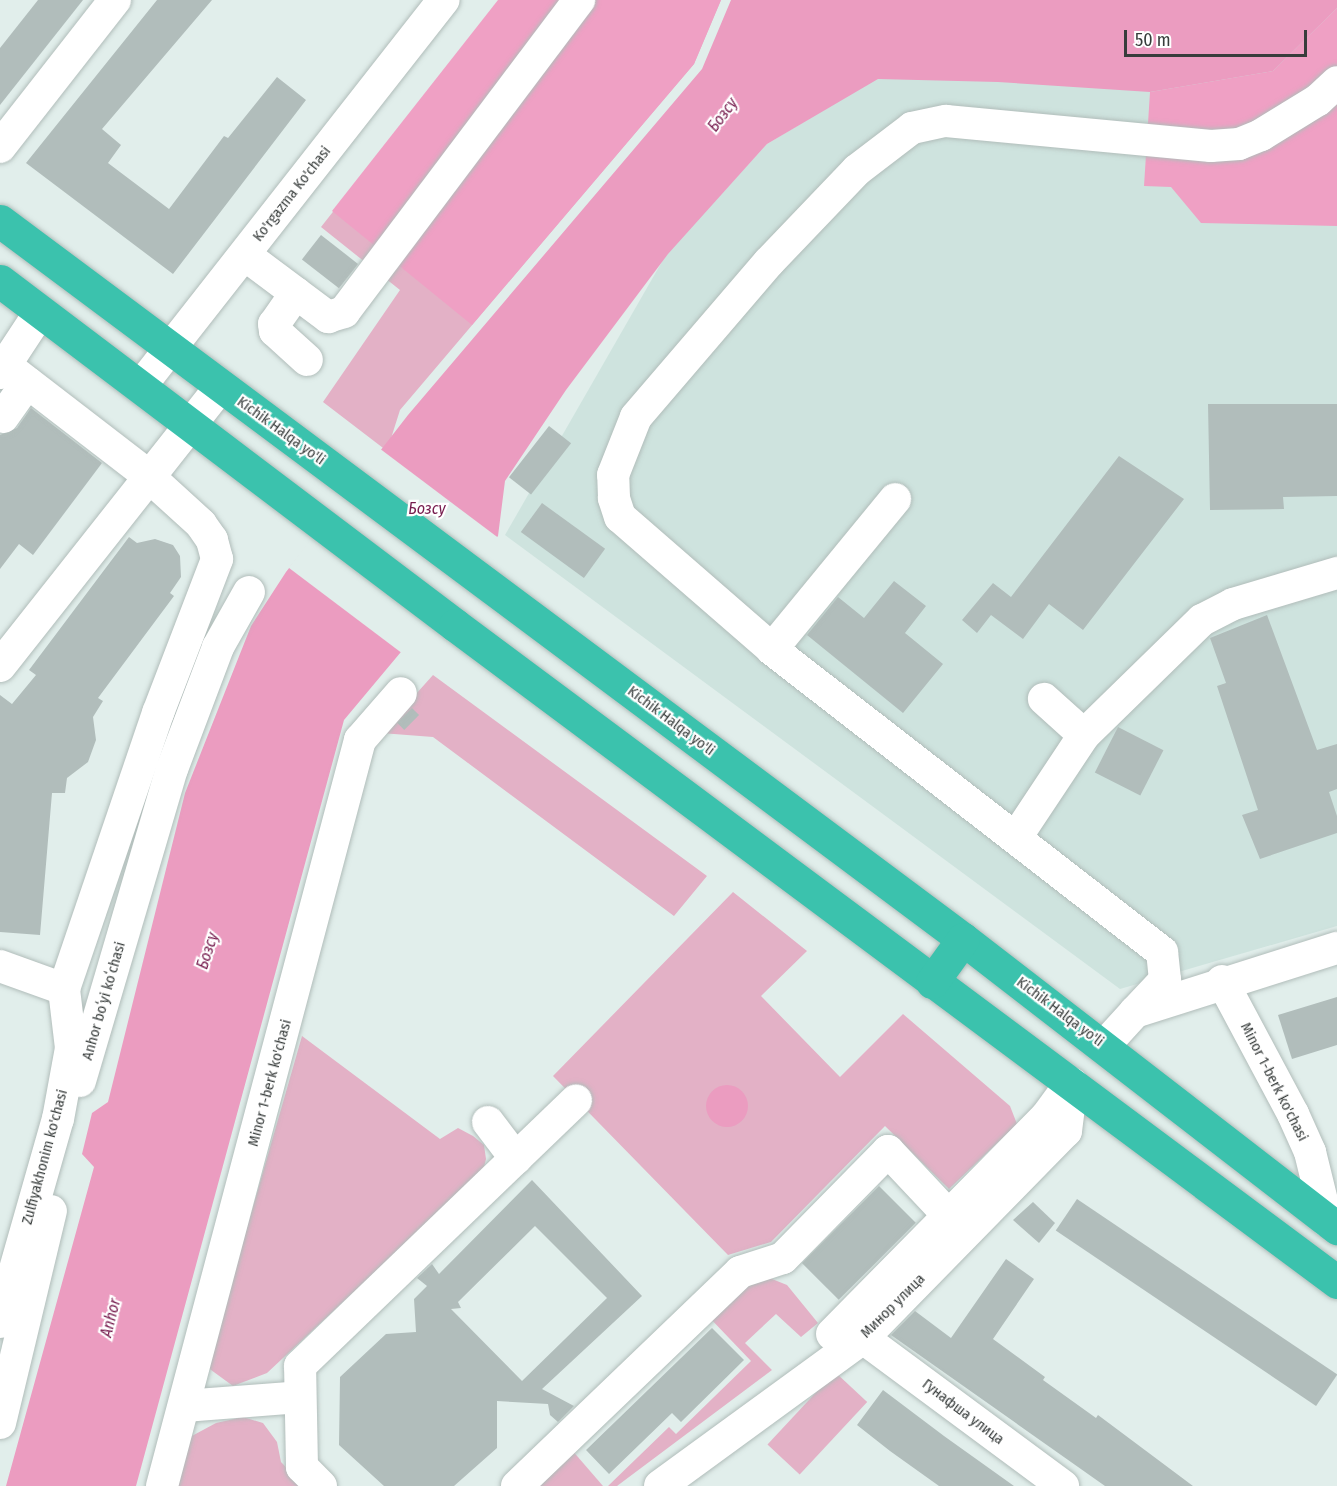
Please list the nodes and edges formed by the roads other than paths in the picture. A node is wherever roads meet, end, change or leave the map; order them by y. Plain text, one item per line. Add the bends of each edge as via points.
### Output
1 (115, 0) edge
2 (443, 0) edge
3 (579, 0) edge
4 (1331, 96) edge
5 (0, 147) edge
6 (0, 221) edge
7 (245, 255) junction
8 (0, 281) edge
9 (296, 293) junction
10 (40, 312) junction
11 (170, 349) junction
12 (307, 360) dead end
13 (11, 374) edge
14 (140, 387) junction
15 (220, 387) junction
16 (3, 417) dead end
17 (191, 427) junction
18 (150, 477) junction
19 (895, 499) dead end
20 (1337, 573) edge
21 (249, 592) dead end
22 (772, 649) junction
23 (0, 666) edge
24 (401, 693) dead end
25 (1044, 699) dead end
26 (1084, 735) junction
27 (1017, 836) junction
28 (963, 939) junction
29 (1337, 948) edge
30 (0, 966) edge
31 (1222, 981) junction
32 (932, 982) junction
33 (64, 989) junction
34 (1135, 1012) junction
35 (1104, 1046) junction
36 (1072, 1083) junction
37 (576, 1100) dead end
38 (488, 1122) dead end
39 (516, 1159) junction
40 (948, 1215) junction
41 (1332, 1224) edge
42 (1337, 1282) edge
43 (0, 1322) edge
44 (832, 1334) dead end
45 (863, 1338) junction
46 (300, 1397) junction
47 (184, 1406) junction
48 (0, 1423) edge
49 (162, 1486) edge
50 (321, 1486) edge
51 (517, 1486) edge
52 (660, 1486) edge
53 (1063, 1486) edge

1 - 5 street
2 - 7 street, Ko'rgazma Ko'chasi
3 - 9 street via 344,312 328,317
4 - 22 street via 1261,135 1239,144 1211,146 946,121 912,128 857,170 769,262 636,417 613,475 620,517
6 - 11 highway, Kichik Halqa yo'li
7 - 9 street
7 - 11 street, Ko'rgazma Ko'chasi
8 - 10 highway
9 - 12 street via 274,324 275,331
10 - 13 street
10 - 14 highway
11 - 14 street, Ko'rgazma Ko'chasi
11 - 15 highway, Kichik Halqa yo'li
13 - 16 street
13 - 18 street
14 - 17 highway
15 - 17 street
15 - 28 highway, Kichik Halqa yo'li
17 - 18 street
17 - 32 highway
18 - 23 street
18 - 33 street via 201,524 212,540 217,559 158,713
19 - 22 street
20 - 26 street via 1233,604 1202,620
21 - 48 street, Anhor boʻyi koʻchasi via 218,647 172,769 74,1102 37,1279
22 - 27 street
24 - 47 street, Minor 1-berk ko'chasi via 360,740
25 - 26 street
26 - 27 street
27 - 34 street via 1162,952 1165,980
28 - 32 highway
28 - 35 highway, Kichik Halqa yo'li
29 - 31 street
30 - 33 street
31 - 34 street
31 - 41 street, Minor 1-berk ko'chasi via 1293,1114 1310,1152
32 - 36 highway
33 - 43 street, Zulfiyakhonim ko'chasi via 70,1048 58,1119
34 - 35 street
35 - 41 highway, Kichik Halqa yo'li
36 - 40 street via 1046,1117
36 - 42 highway
36 - 45 street, Минор улица via 1066,1131
37 - 39 street
38 - 39 street
39 - 46 street via 300,1366
40 - 44 street
40 - 51 street via 888,1151 783,1258 740,1272
45 - 52 street, Минор улица
45 - 53 street, Гунафша улица
46 - 47 street
46 - 50 street via 302,1467
47 - 49 street, Minor 1-berk ko'chasi

